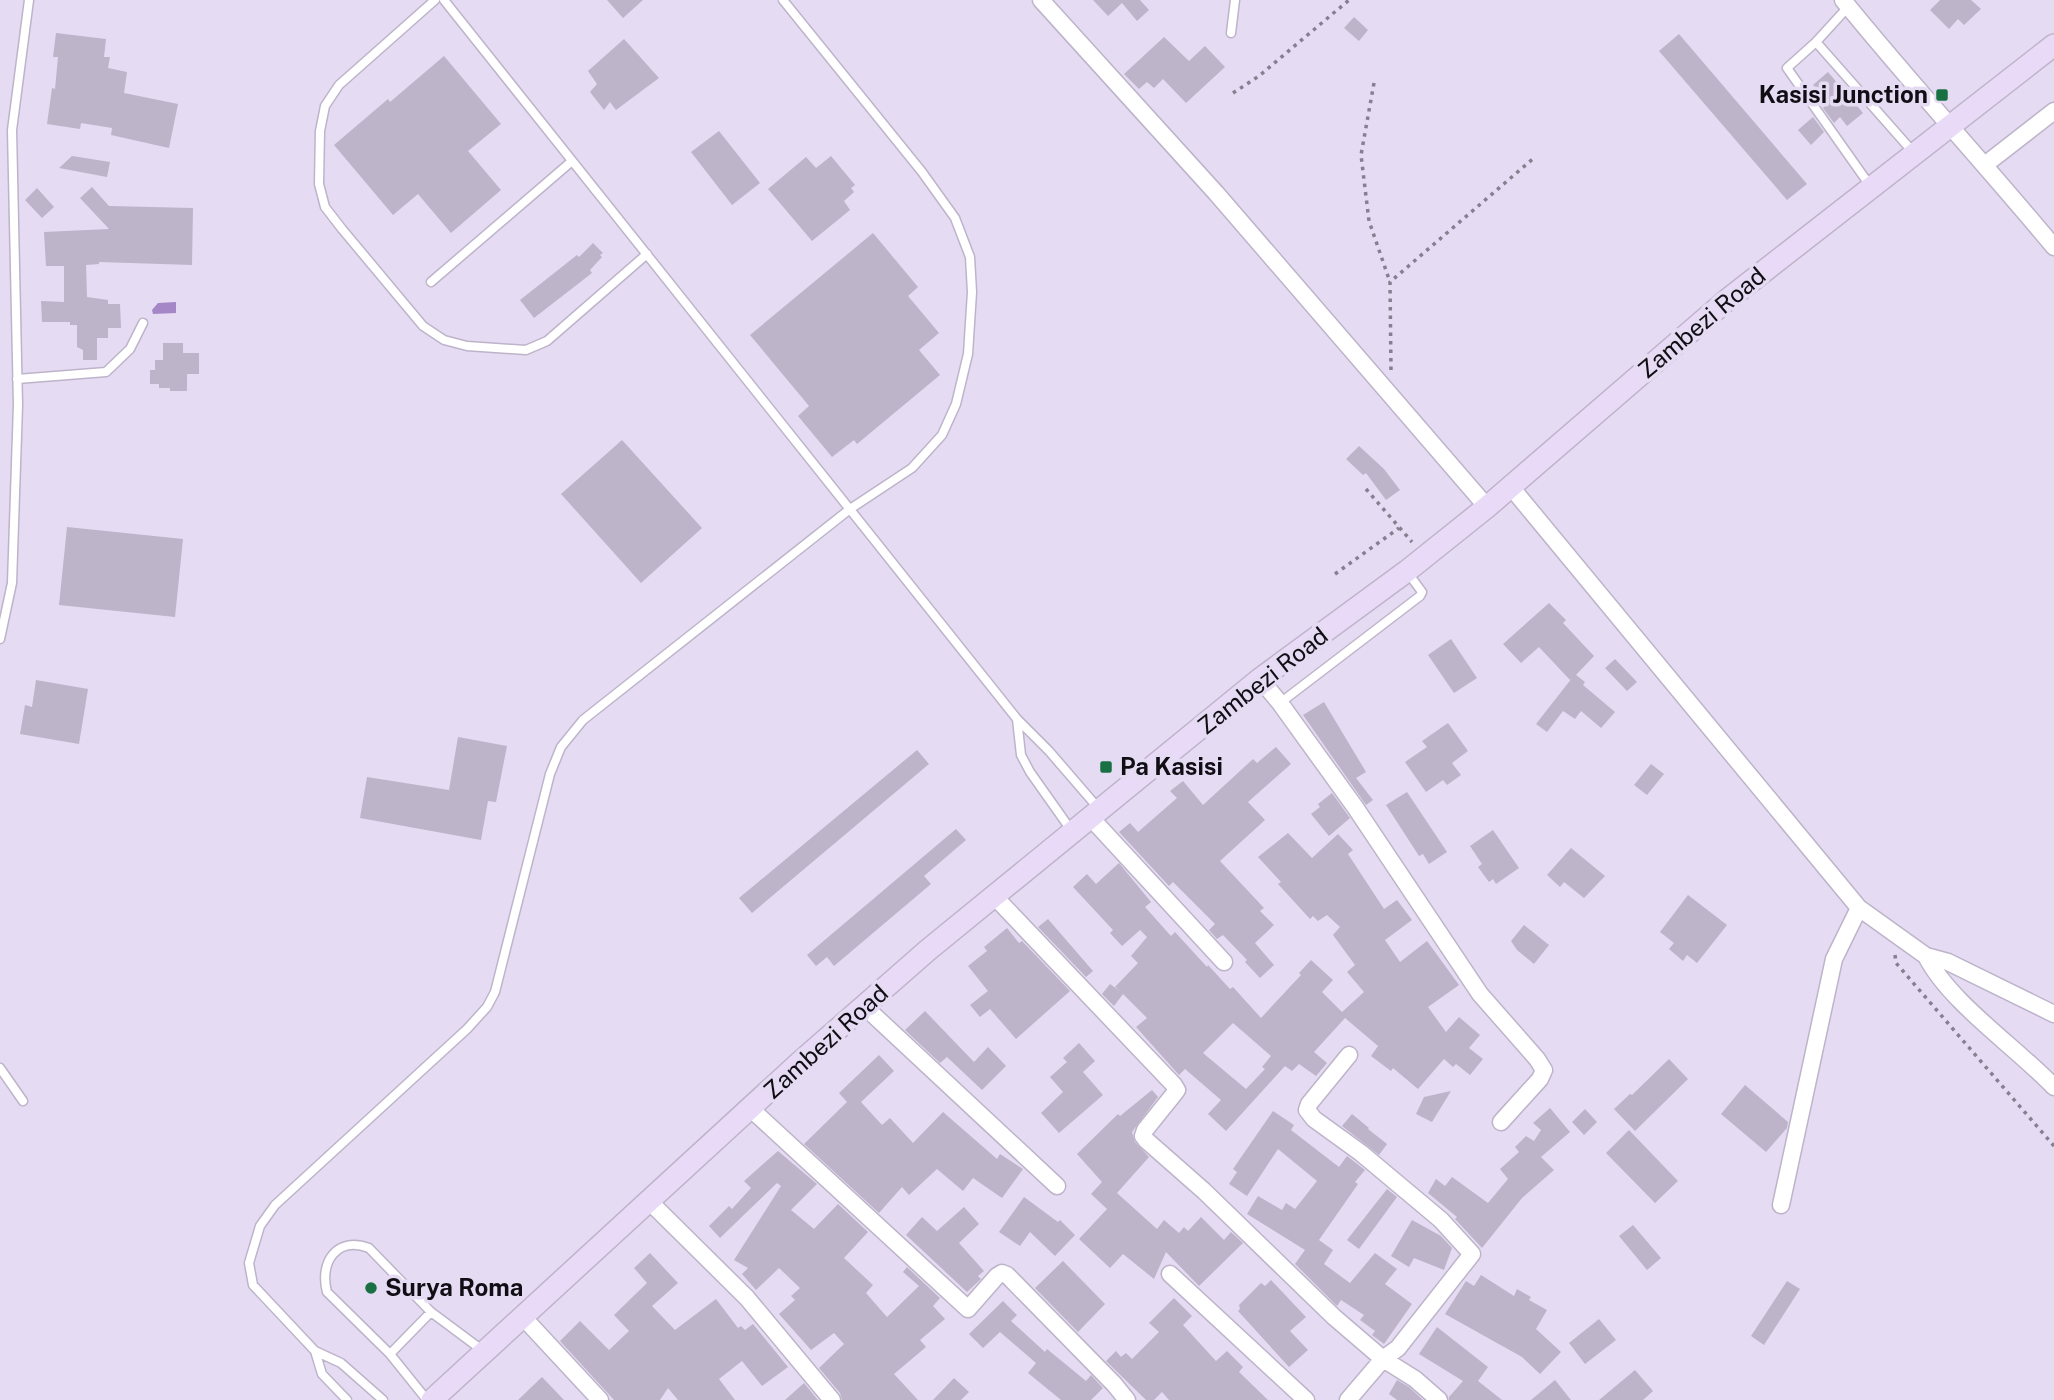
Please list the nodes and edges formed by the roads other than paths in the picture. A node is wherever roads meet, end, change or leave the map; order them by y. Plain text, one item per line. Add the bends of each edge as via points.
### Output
1 (29, 0) edge
2 (435, 0) edge
3 (444, 0) edge
4 (783, 0) edge
5 (1041, 0) edge
6 (1235, 0) edge
7 (1845, 3) edge
8 (1231, 33) dead end
9 (1816, 42) junction
10 (2054, 45) edge
11 (2054, 111) edge
12 (1950, 127) junction
13 (1915, 154) junction
14 (572, 161) junction
15 (1986, 164) junction
16 (1872, 188) junction
17 (2054, 247) edge
18 (647, 254) junction
19 (431, 282) dead end
20 (143, 323) dead end
21 (17, 379) junction
22 (1511, 487) junction
23 (1488, 507) junction
24 (850, 509) junction
25 (1407, 572) junction
26 (0, 639) edge
27 (1260, 679) junction
28 (1280, 703) junction
29 (1017, 719) junction
30 (1096, 815) junction
31 (1073, 832) junction
32 (994, 896) junction
33 (1859, 908) junction
34 (1926, 956) junction
35 (1224, 962) dead end
36 (865, 1007) junction
37 (2054, 1014) edge
38 (1349, 1055) dead end
39 (0, 1068) edge
40 (2054, 1087) edge
41 (23, 1101) dead end
42 (751, 1108) junction
43 (1501, 1122) dead end
44 (1057, 1186) dead end
45 (650, 1202) junction
46 (1781, 1205) dead end
47 (1170, 1274) dead end
48 (431, 1312) junction
49 (523, 1317) junction
50 (315, 1351) junction
51 (485, 1352) junction
52 (390, 1354) junction
53 (1383, 1359) junction
54 (347, 1400) edge
55 (383, 1400) edge
56 (429, 1400) edge
57 (600, 1400) edge
58 (832, 1400) edge
59 (1127, 1400) edge
60 (1306, 1400) edge
61 (1348, 1400) edge
62 (1438, 1400) edge

1 - 21 lane via 12,130
2 - 18 lane via 339,85 325,106 319,184 325,207 342,229 423,326 444,340 467,346 526,350 547,341
3 - 14 lane
4 - 24 lane via 922,172 955,218 970,257 968,354 956,404 942,435 912,468
5 - 23 street
6 - 8 lane
7 - 9 lane
7 - 12 street
9 - 13 lane
9 - 16 lane via 1787,68
10 - 12 main road, Zambezi Road
11 - 15 street
12 - 13 main road, Zambezi Road
12 - 15 street
13 - 16 main road, Zambezi Road
14 - 18 lane
14 - 19 lane
15 - 17 street
16 - 22 main road, Zambezi Road via 1727,300
18 - 24 lane
20 - 21 lane via 130,349 106,372
21 - 26 lane via 12,583
22 - 23 main road, Zambezi Road
22 - 33 street
23 - 25 main road, Zambezi Road
24 - 29 lane
24 - 50 lane via 583,720 561,747 550,774 495,992 487,1007 275,1205 260,1226 249,1263 253,1285
25 - 27 main road, Zambezi Road
25 - 28 lane via 1422,592 1420,596
27 - 28 street
27 - 30 main road, Zambezi Road
28 - 43 street via 1396,865 1480,994 1544,1070
29 - 30 lane via 1049,751
29 - 31 lane via 1021,755
30 - 31 main road, Zambezi Road
30 - 35 street
31 - 32 main road, Zambezi Road
32 - 36 main road, Zambezi Road
32 - 53 street via 1174,1085 1177,1090 1145,1130 1146,1140
33 - 34 street
33 - 46 street via 1834,959
34 - 37 street via 1948,962
34 - 40 street via 1935,974 1959,999
36 - 42 main road, Zambezi Road
36 - 44 street
38 - 53 street via 1307,1110 1441,1220 1472,1254 1398,1348
39 - 41 lane
42 - 45 main road, Zambezi Road
42 - 59 street via 968,1309 998,1276 1007,1275
45 - 49 main road, Zambezi Road
45 - 58 street via 747,1298
47 - 60 street
48 - 51 lane
48 - 52 lane
48 - 52 lane via 369,1248 344,1246 326,1263 323,1278 327,1292
49 - 51 main road, Zambezi Road
49 - 57 street
50 - 54 lane via 322,1374
50 - 55 lane via 341,1363
51 - 56 main road, Zambezi Road
52 - 56 lane
53 - 61 street
53 - 62 street via 1415,1378

